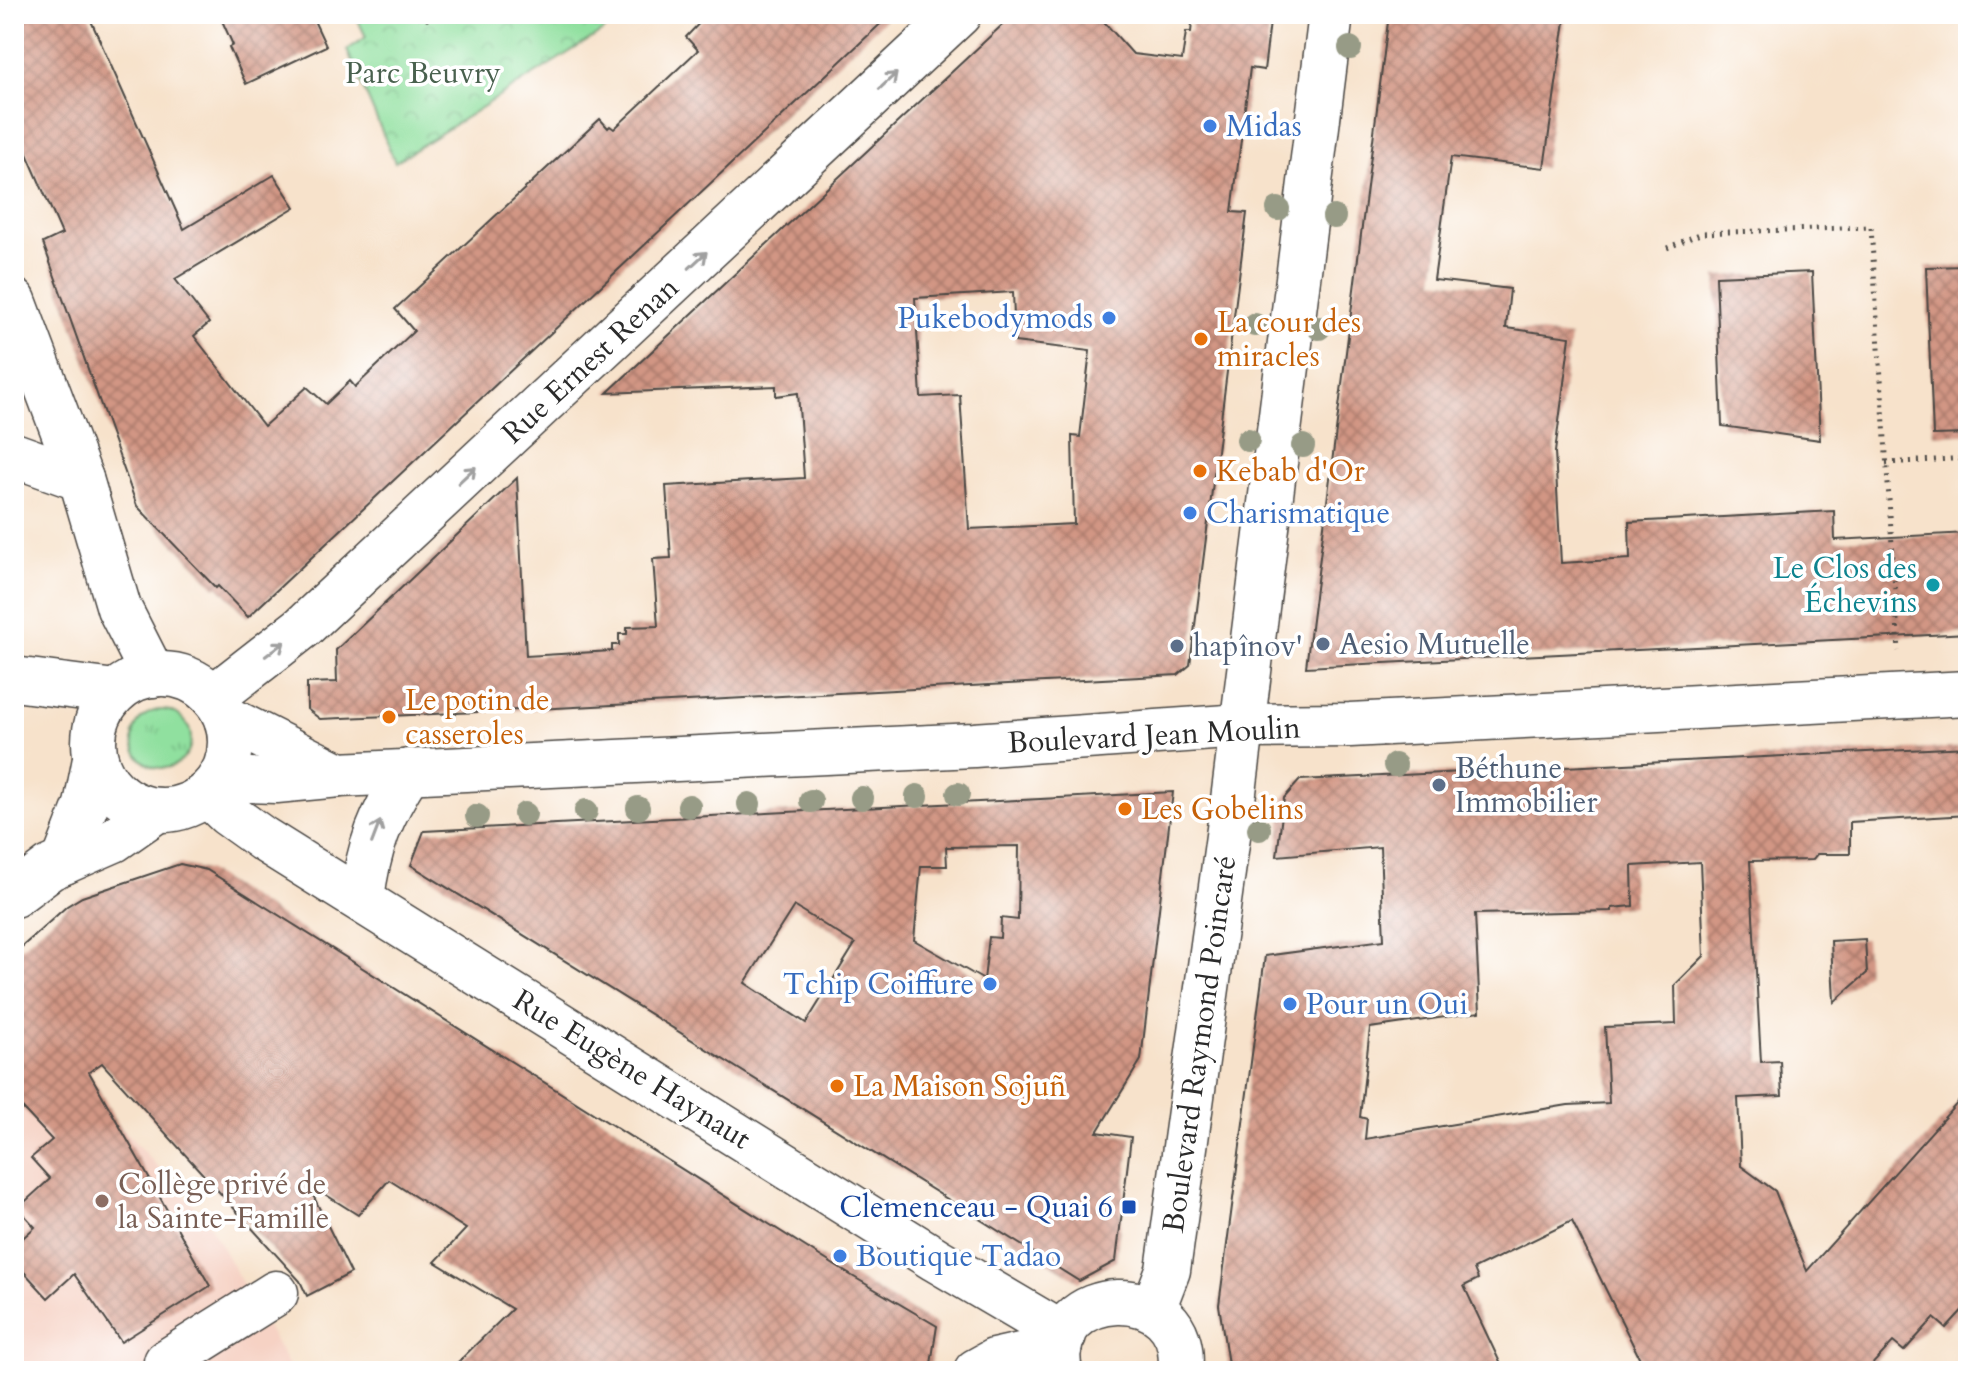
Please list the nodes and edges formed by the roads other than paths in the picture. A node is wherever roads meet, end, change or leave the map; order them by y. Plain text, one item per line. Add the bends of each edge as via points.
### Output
1 (959, 14) edge
2 (1331, 14) edge
3 (14, 301) edge
4 (14, 455) edge
5 (81, 479) junction
6 (14, 680) edge
7 (130, 684) junction
8 (1968, 693) edge
9 (219, 707) junction
10 (1241, 726) junction
11 (94, 746) junction
12 (409, 771) junction
13 (339, 775) junction
14 (213, 786) junction
15 (157, 810) junction
16 (64, 862) junction
17 (14, 895) edge
18 (362, 899) junction
19 (276, 1293) dead end
20 (1153, 1309) junction
21 (1061, 1351) edge
22 (166, 1362) dead end
23 (976, 1371) edge
24 (1180, 1371) edge

9 -> 1 street, Rue Ernest Renan
2 - 10 street, Boulevard Raymond Poincaré
3 - 5 street
4 - 5 street
5 - 7 street via 119,608
6 - 7 street
6 - 11 street
7 - 9 street via 179,676 192,681
7 - 11 street via 101,711
8 - 10 street, Boulevard Jean Moulin
9 - 13 street
9 - 14 street via 230,749
10 - 12 street, Boulevard Jean Moulin via 974,745
10 - 20 street, Boulevard Raymond Poincaré via 1168,1270
11 - 15 street via 101,775 118,794
11 - 16 street via 86,805
12 - 13 street, Boulevard Jean Moulin
18 -> 12 street via 371,844
13 - 14 street, Boulevard Jean Moulin
14 - 15 street via 184,807
14 - 18 street, Rue Eugène Haynaut via 228,814
15 - 16 street via 114,840
16 - 17 street
18 - 21 street, Rue Eugène Haynaut via 935,1259
19 - 22 street
20 - 21 street via 1128,1301 1087,1309 1074,1320
20 - 24 street via 1178,1340
21 - 23 street via 994,1361

